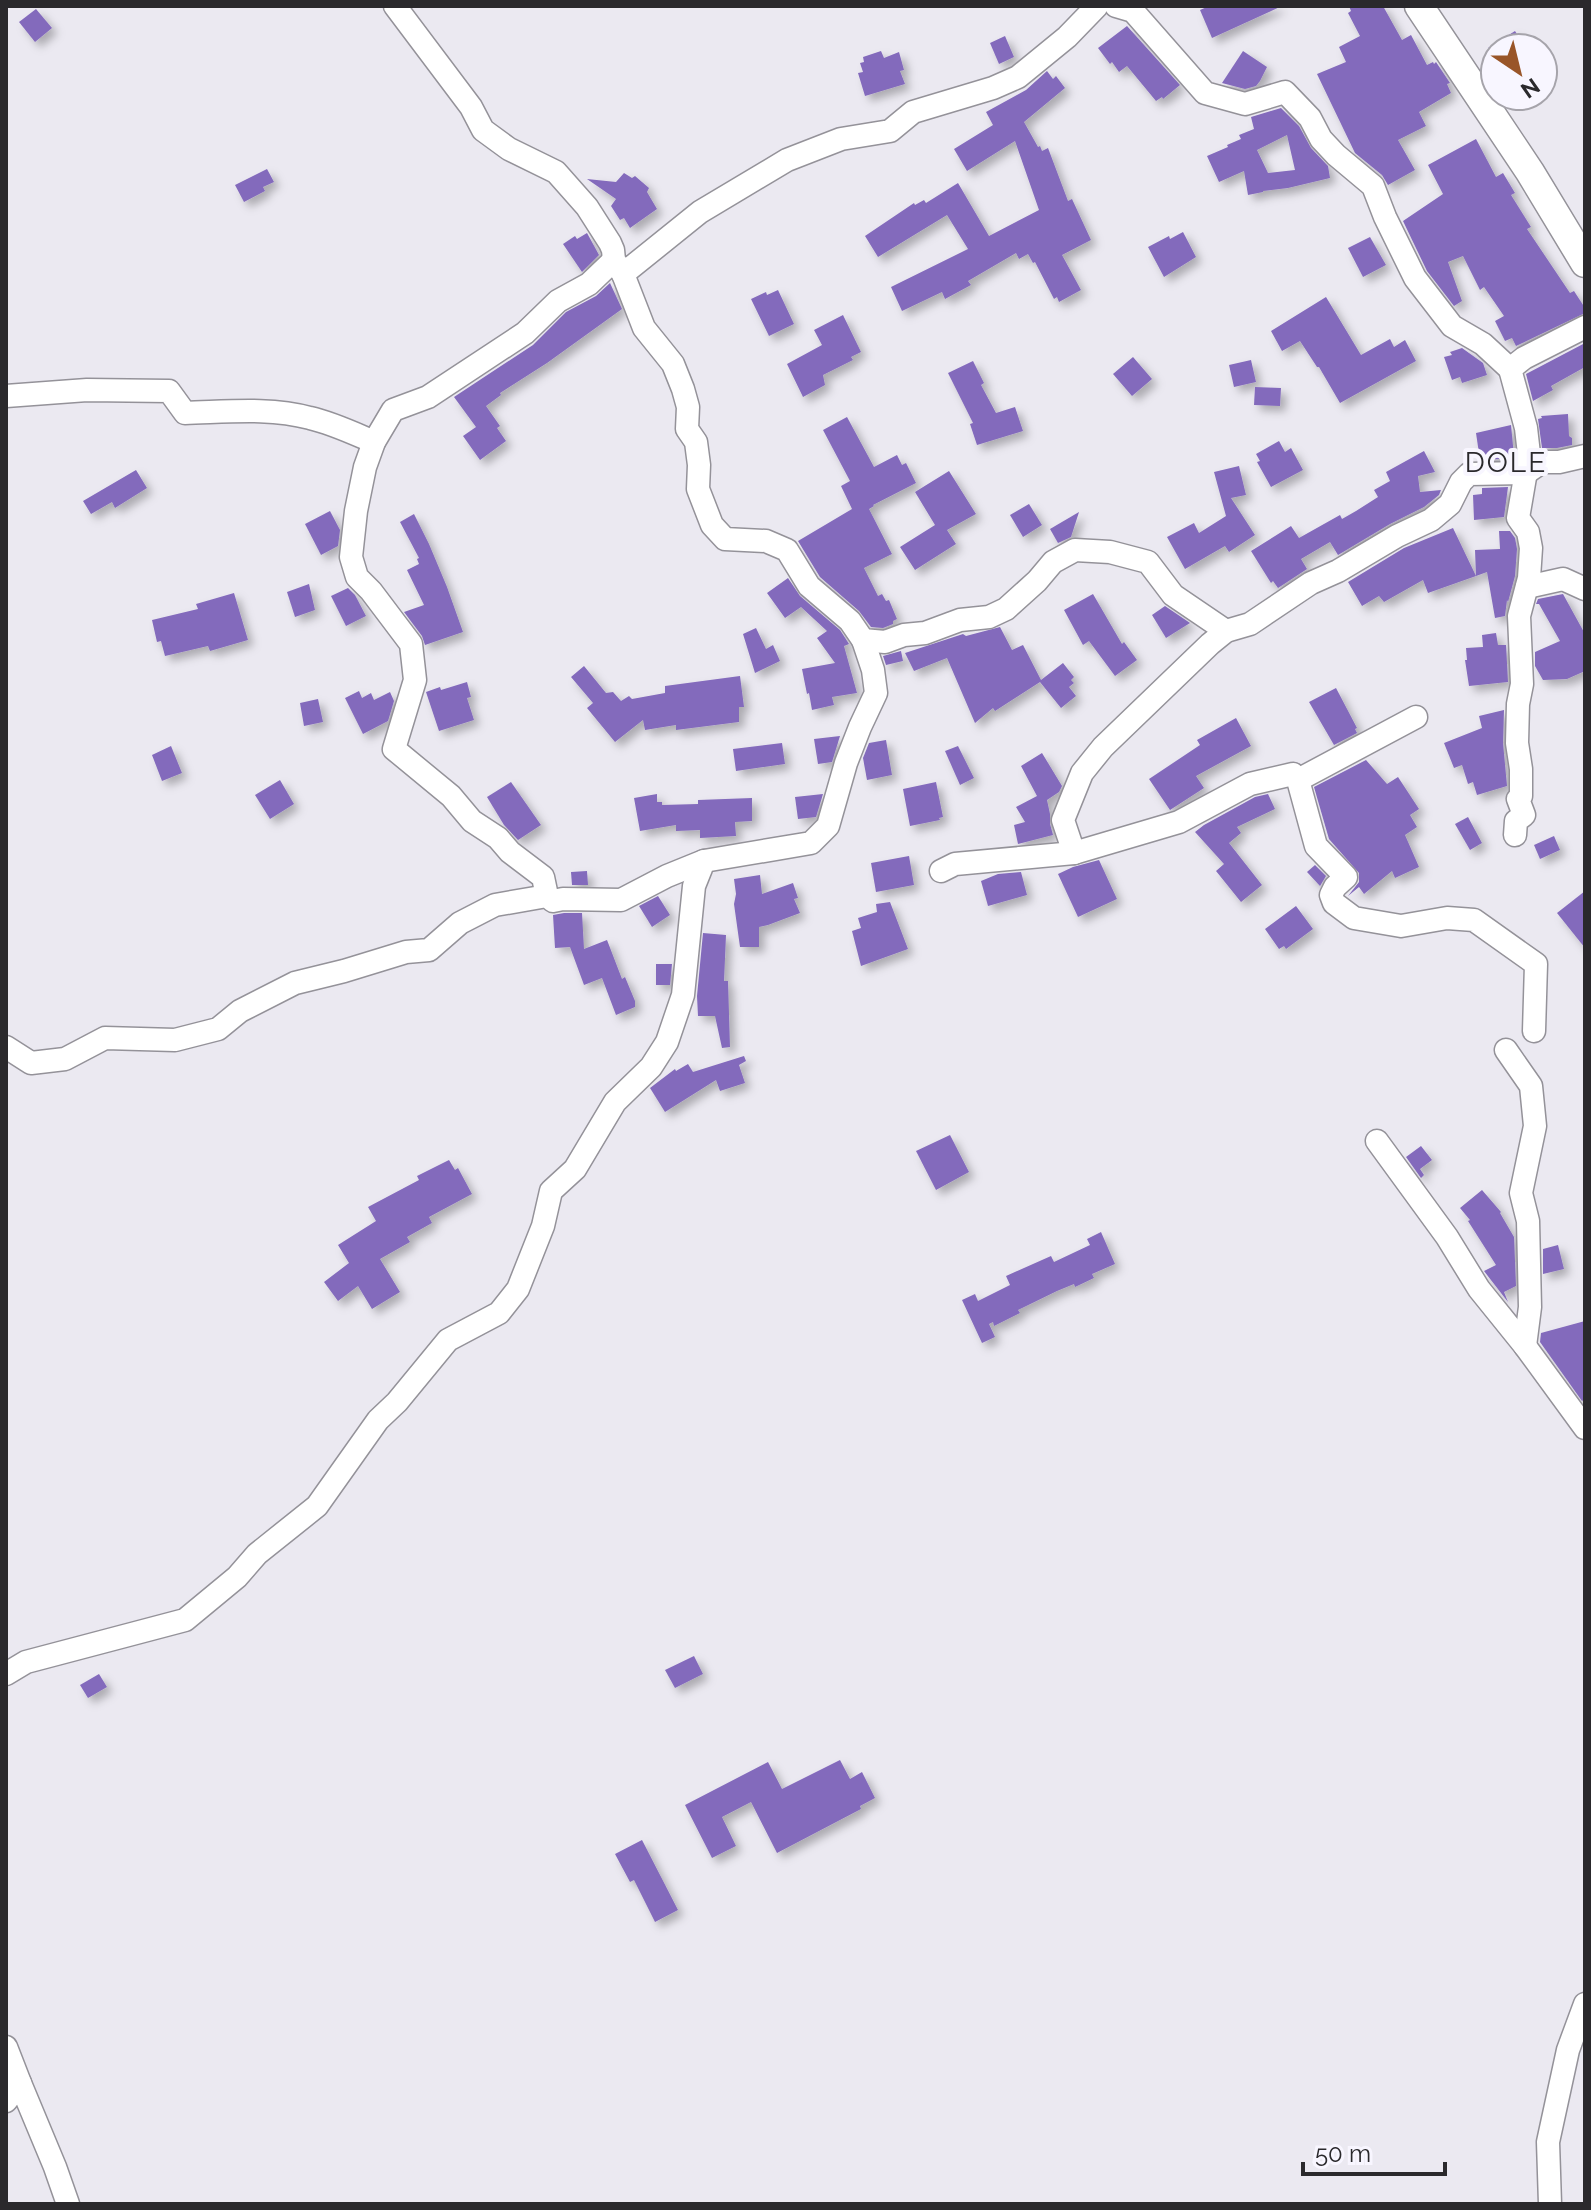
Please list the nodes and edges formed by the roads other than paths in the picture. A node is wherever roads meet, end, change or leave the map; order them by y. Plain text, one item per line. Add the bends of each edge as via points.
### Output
1 (395, 6) edge
2 (1097, 6) edge
3 (1116, 6) edge
4 (1419, 6) edge
5 (1585, 263) edge
6 (618, 267) junction
7 (1585, 327) edge
8 (1510, 369) junction
9 (6, 396) edge
10 (374, 442) junction
11 (1585, 456) edge
12 (1526, 473) junction
13 (1527, 587) junction
14 (1585, 589) edge
15 (1226, 631) junction
16 (863, 640) junction
17 (1416, 717) dead end
18 (1298, 780) junction
19 (1515, 835) dead end
20 (1074, 853) junction
21 (704, 861) junction
22 (941, 871) dead end
23 (547, 896) junction
24 (1534, 1031) dead end
25 (6, 1047) edge
26 (1506, 1050) dead end
27 (1377, 1141) dead end
28 (1525, 1346) junction
29 (1585, 1428) edge
30 (6, 1674) edge
31 (1585, 2004) edge
32 (6, 2047) edge
33 (20, 2083) junction
34 (6, 2101) edge
35 (68, 2204) edge
36 (1550, 2204) edge

1 - 6 street via 483,130 556,172 597,222
2 - 6 street via 1018,77 913,112 890,131 841,139 787,160
3 - 8 street via 1133,11 1205,93 1245,104 1285,92 1297,103 1321,139 1373,186 1415,278 1452,326 1483,344
4 - 5 street
6 - 10 street via 558,301 525,333 428,397 393,410
6 - 16 street via 644,328 673,364 683,389 687,429 696,442 698,489 712,525 725,539 766,541 787,550 809,586 850,621
7 - 8 street
8 - 12 street via 1526,428
9 - 10 street via 169,391 185,413 255,411 306,417
10 - 23 street via 356,511 351,557 357,577 411,644 415,680 394,749 543,877
11 - 12 street via 1542,462
12 - 13 street via 1518,518 1531,548
12 - 15 street via 1469,474 1450,504 1431,520 1311,583 1250,624
13 - 14 street via 1563,579
13 - 19 street via 1519,616 1522,684 1517,743 1518,799 1524,815 1516,821
15 - 16 street via 1173,595 1148,562 1075,550 1053,562 1006,609 989,617 885,642
15 - 20 street via 1082,773 1063,820
16 - 21 street via 876,693 846,763 828,826 811,843
17 - 18 street
18 - 20 street via 1293,774 1250,784 1179,822
18 - 24 street via 1316,846 1346,877 1331,895 1334,903 1354,918 1401,926 1447,918 1474,920 1536,964
20 - 22 street via 955,864
21 - 23 street via 621,900 553,901
21 - 30 street via 694,886 683,995 667,1042 651,1067 615,1102 575,1169 551,1191 518,1289 499,1313 448,1340 378,1420 317,1506 185,1620 26,1662
23 - 25 street via 495,905 460,923 429,950 295,983 240,1011 218,1029 175,1040 105,1038 65,1059 31,1063
26 - 28 street via 1531,1086 1535,1126 1521,1193 1528,1221 1530,1307
27 - 28 street
28 - 29 street
31 - 36 street via 1568,2050 1548,2142
32 - 33 street
33 - 34 street
33 - 35 street

